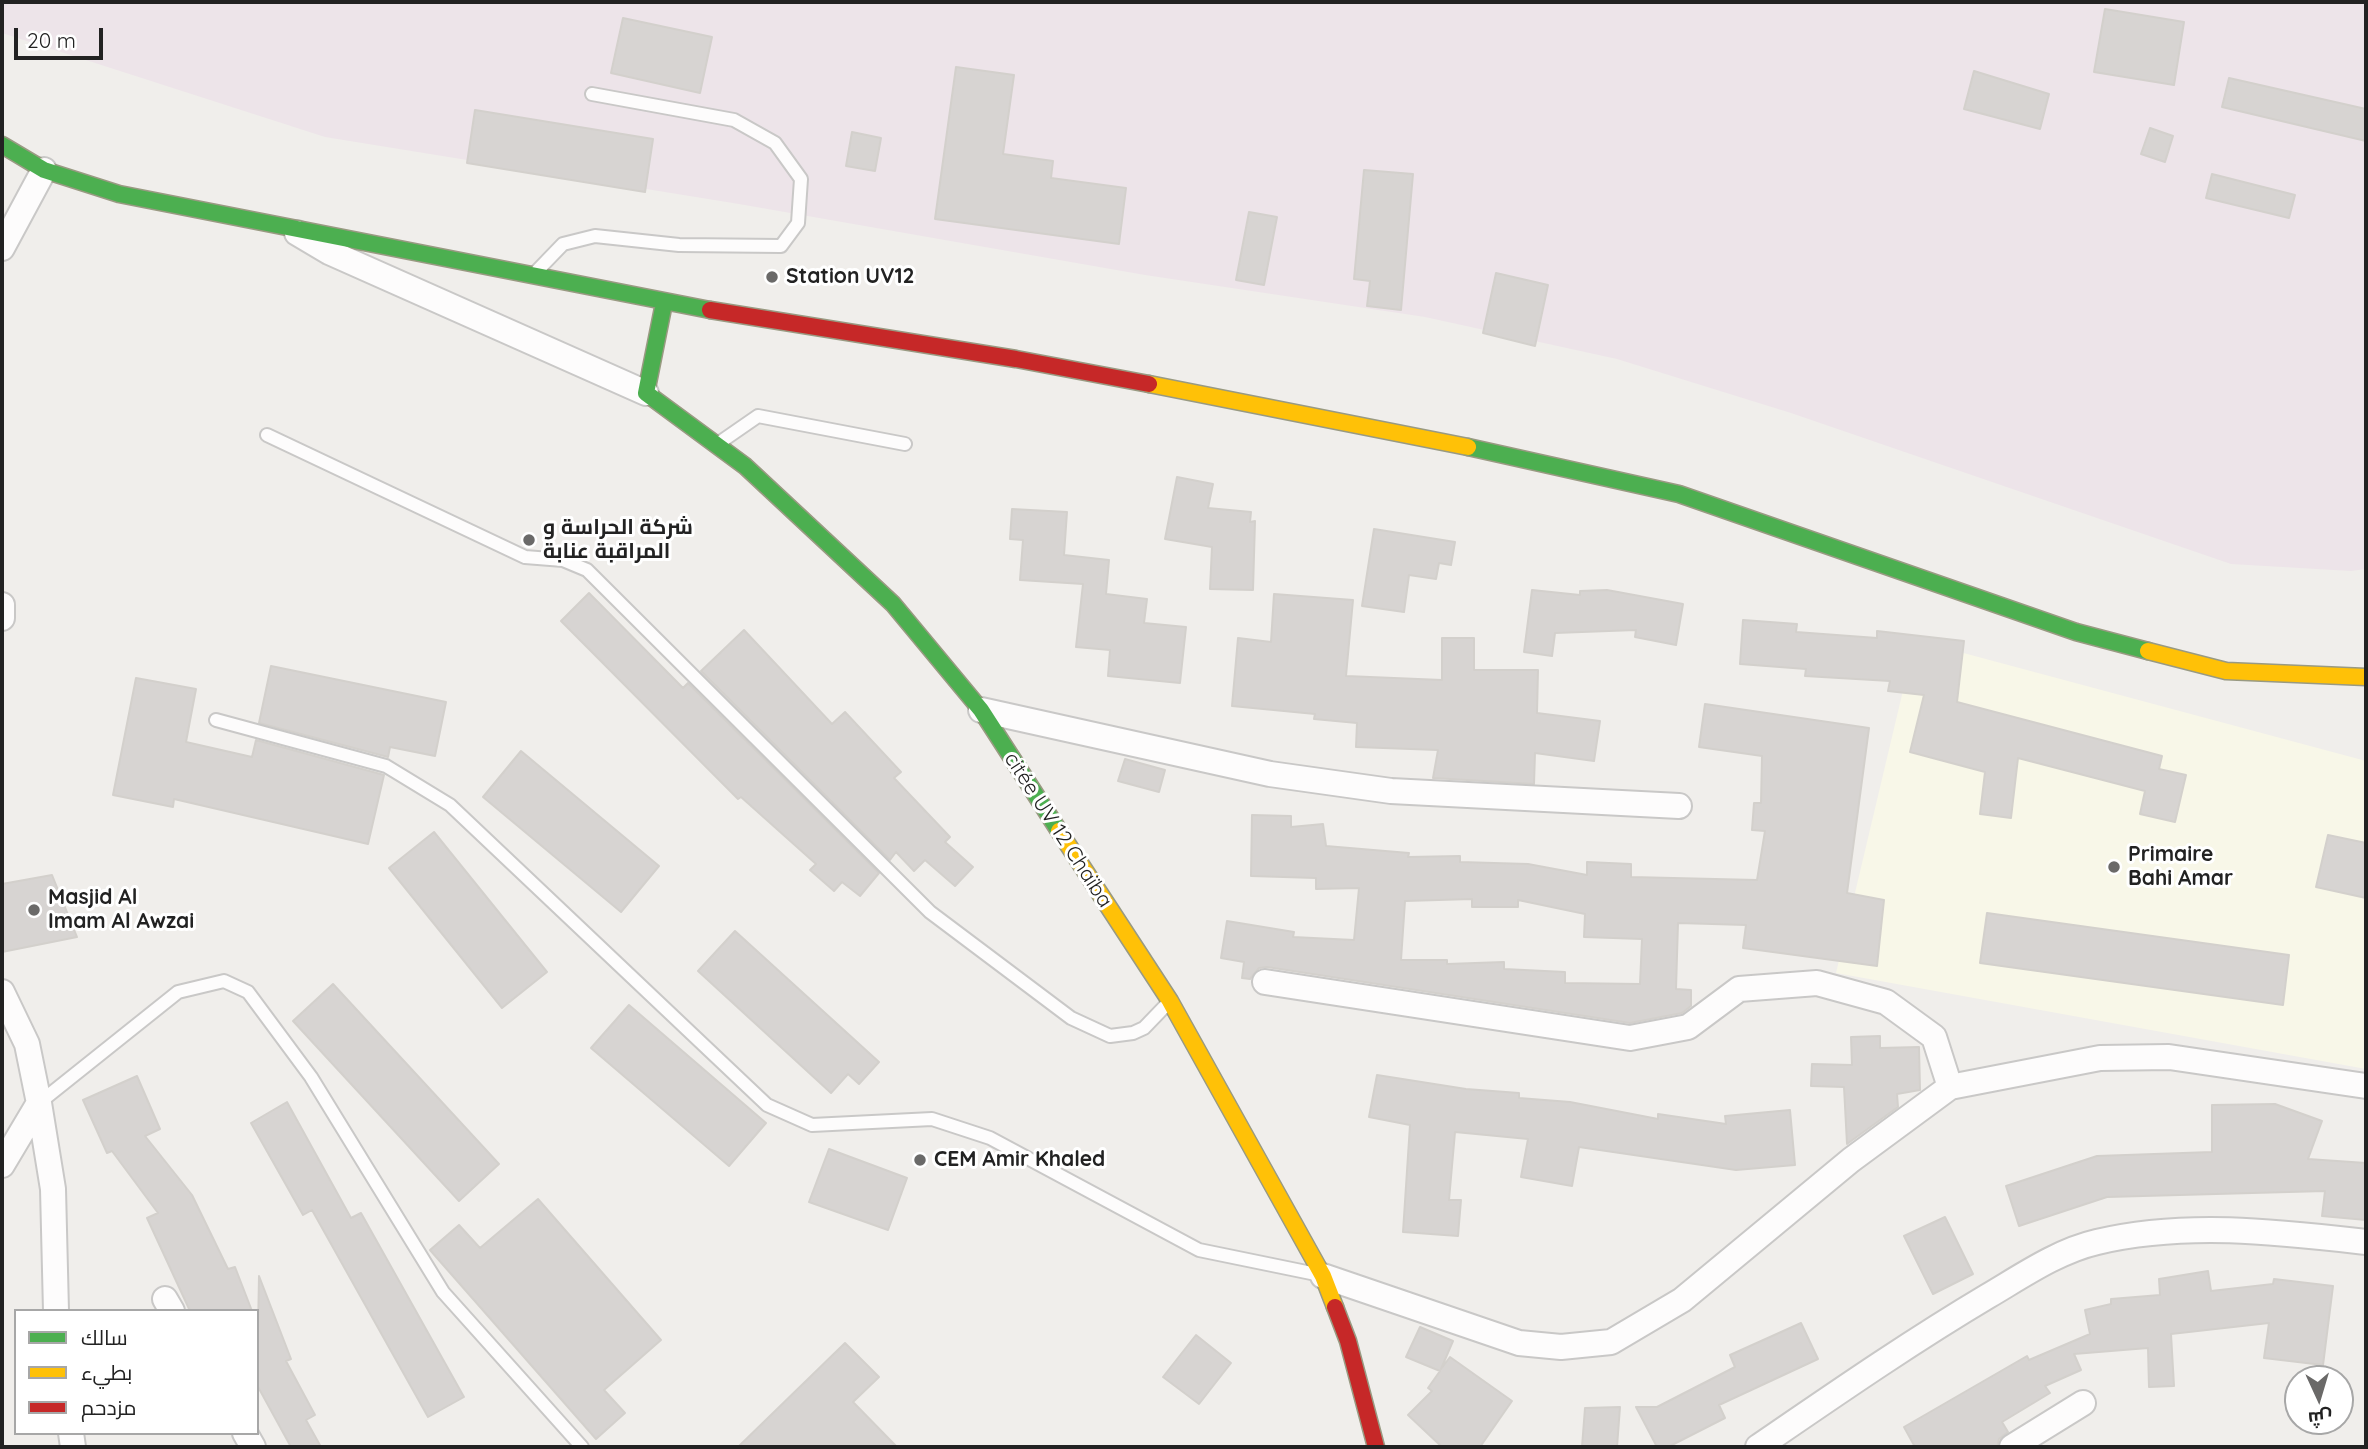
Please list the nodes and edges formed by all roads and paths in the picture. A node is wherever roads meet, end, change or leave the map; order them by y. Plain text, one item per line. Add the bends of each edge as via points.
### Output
1 (592, 94) dead end
2 (2, 145) edge
3 (44, 170) junction
4 (285, 225) junction
5 (2, 248) edge
6 (532, 275) junction
7 (664, 303) junction
8 (646, 393) junction
9 (267, 435) dead end
10 (905, 444) dead end
11 (716, 445) junction
12 (2, 604) edge
13 (2, 618) edge
14 (2366, 677) edge
15 (981, 710) junction
16 (216, 720) dead end
17 (1679, 806) dead end
18 (1265, 982) dead end
19 (2, 992) edge
20 (1170, 1001) junction
21 (2366, 1086) edge
22 (1950, 1087) junction
23 (39, 1103) junction
24 (2, 1165) edge
25 (2366, 1242) edge
26 (1323, 1276) junction
27 (55, 1309) edge
28 (2083, 1403) dead end
29 (582, 1447) edge
30 (1376, 1447) edge
31 (1758, 1447) edge
32 (2012, 1447) edge

1 - 6 lane via 734,120 775,143 800,179 798,223 780,246 679,245 596,236 563,244
2 - 3 street
3 - 4 street via 119,194
3 - 5 street
4 - 6 street
4 - 8 street via 329,251
6 - 7 street
7 - 8 street
7 - 14 street via 1016,359 1375,426 1679,494 2076,632 2226,671
8 - 11 street, citée UV 12 Chaïba
9 - 20 lane via 525,557 563,560 587,570 930,912 1071,1018 1110,1036 1132,1033 1144,1028
10 - 11 lane via 758,416
11 - 15 street, citée UV 12 Chaïba via 821,533 893,604
12 - 13 street
15 - 17 street via 1270,774 1364,787
15 - 20 street, citée UV 12 Chaïba
16 - 26 lane via 386,766 450,805 767,1105 812,1125 932,1119 990,1138 1199,1250
18 - 22 street via 1630,1038 1688,1027 1740,989 1817,984 1886,1002 1934,1037
19 - 23 street via 27,1044
20 - 26 street, citée UV 12 Chaïba
21 - 22 street via 2169,1057 2100,1058
22 - 26 street via 1851,1160 1682,1300 1611,1342 1561,1347 1519,1343
23 - 24 street
23 - 27 street via 53,1189
23 - 29 lane via 178,992 224,981 248,992 311,1077 443,1292
25 - 31 street via 2253,1229 2096,1242 2047,1261 1901,1348
26 - 30 street, citée UV 12 Chaïba via 1348,1341
28 - 32 street

